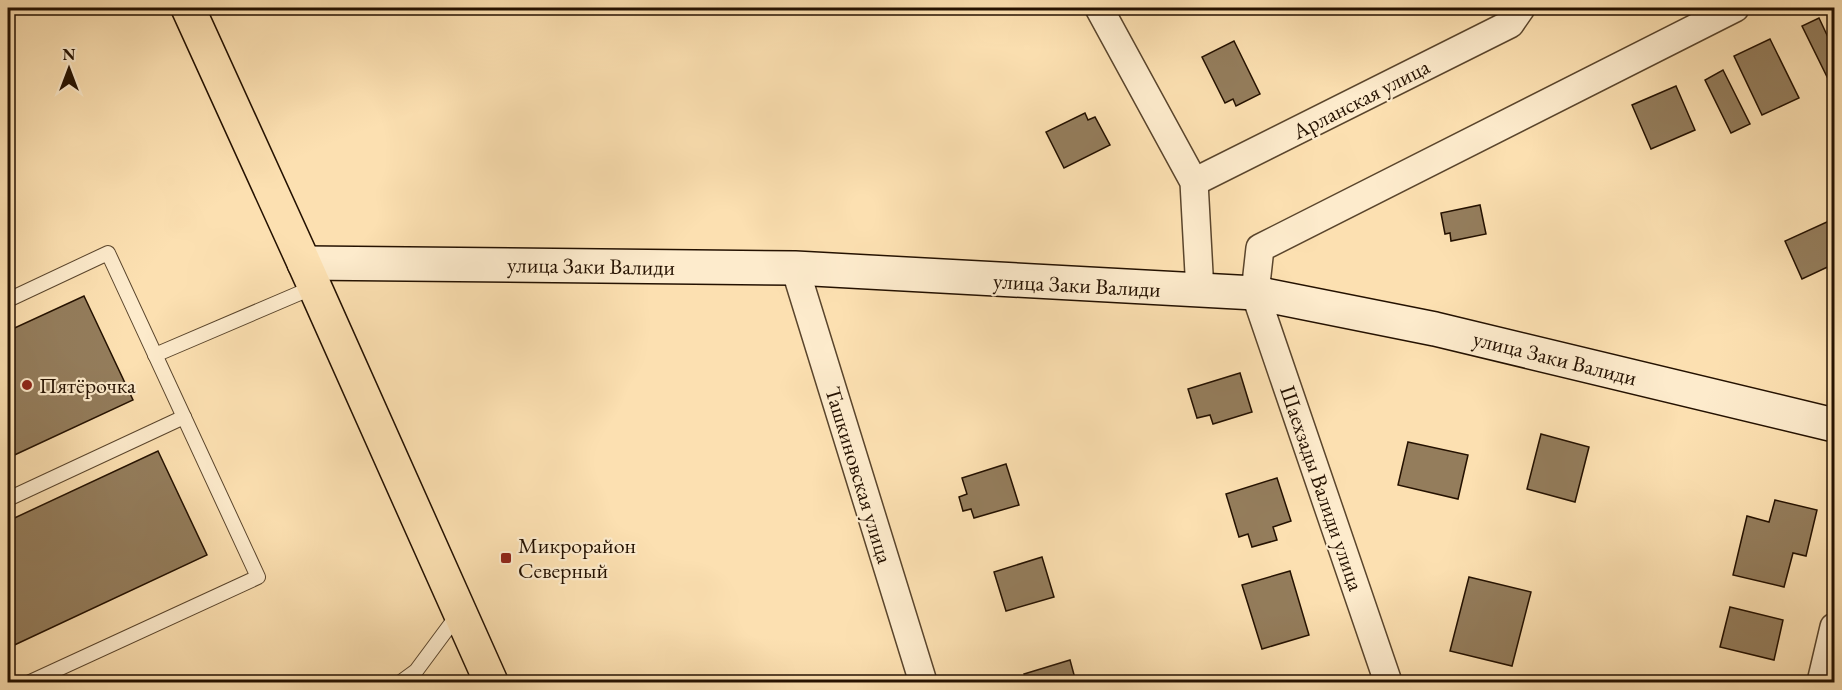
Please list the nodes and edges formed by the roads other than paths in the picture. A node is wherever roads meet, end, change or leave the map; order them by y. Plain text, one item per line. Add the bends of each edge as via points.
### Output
1 (188, 8) edge
2 (1098, 8) edge
3 (1521, 8) edge
4 (1735, 8) edge
5 (1194, 182) junction
6 (795, 268) junction
7 (309, 275) junction
8 (1200, 292) junction
9 (1256, 294) junction
10 (8, 300) edge
11 (155, 355) junction
12 (184, 417) junction
13 (1834, 425) edge
14 (8, 499) edge
15 (459, 613) junction
16 (1834, 627) edge
17 (30, 682) edge
18 (400, 682) edge
19 (490, 682) edge
20 (923, 682) edge
21 (1388, 682) edge
22 (1821, 682) edge

1 - 7 main road
2 - 5 street
3 - 5 street, Арланская улица via 1510,24
4 - 9 street via 1260,248
5 - 8 street
6 - 7 street, улица Заки Валиди
6 - 8 street, улица Заки Валиди
6 - 20 street, Ташкиновская улица
7 - 11 lane
7 - 15 main road
8 - 9 street, улица Заки Валиди
9 - 13 street, улица Заки Валиди via 1435,329
9 - 21 street, Шаехзады Валиди улица
10 - 11 lane via 108,253
11 - 12 lane
12 - 14 lane
12 - 17 lane via 258,577
15 - 18 lane via 416,671
15 - 19 main road
16 - 22 street

